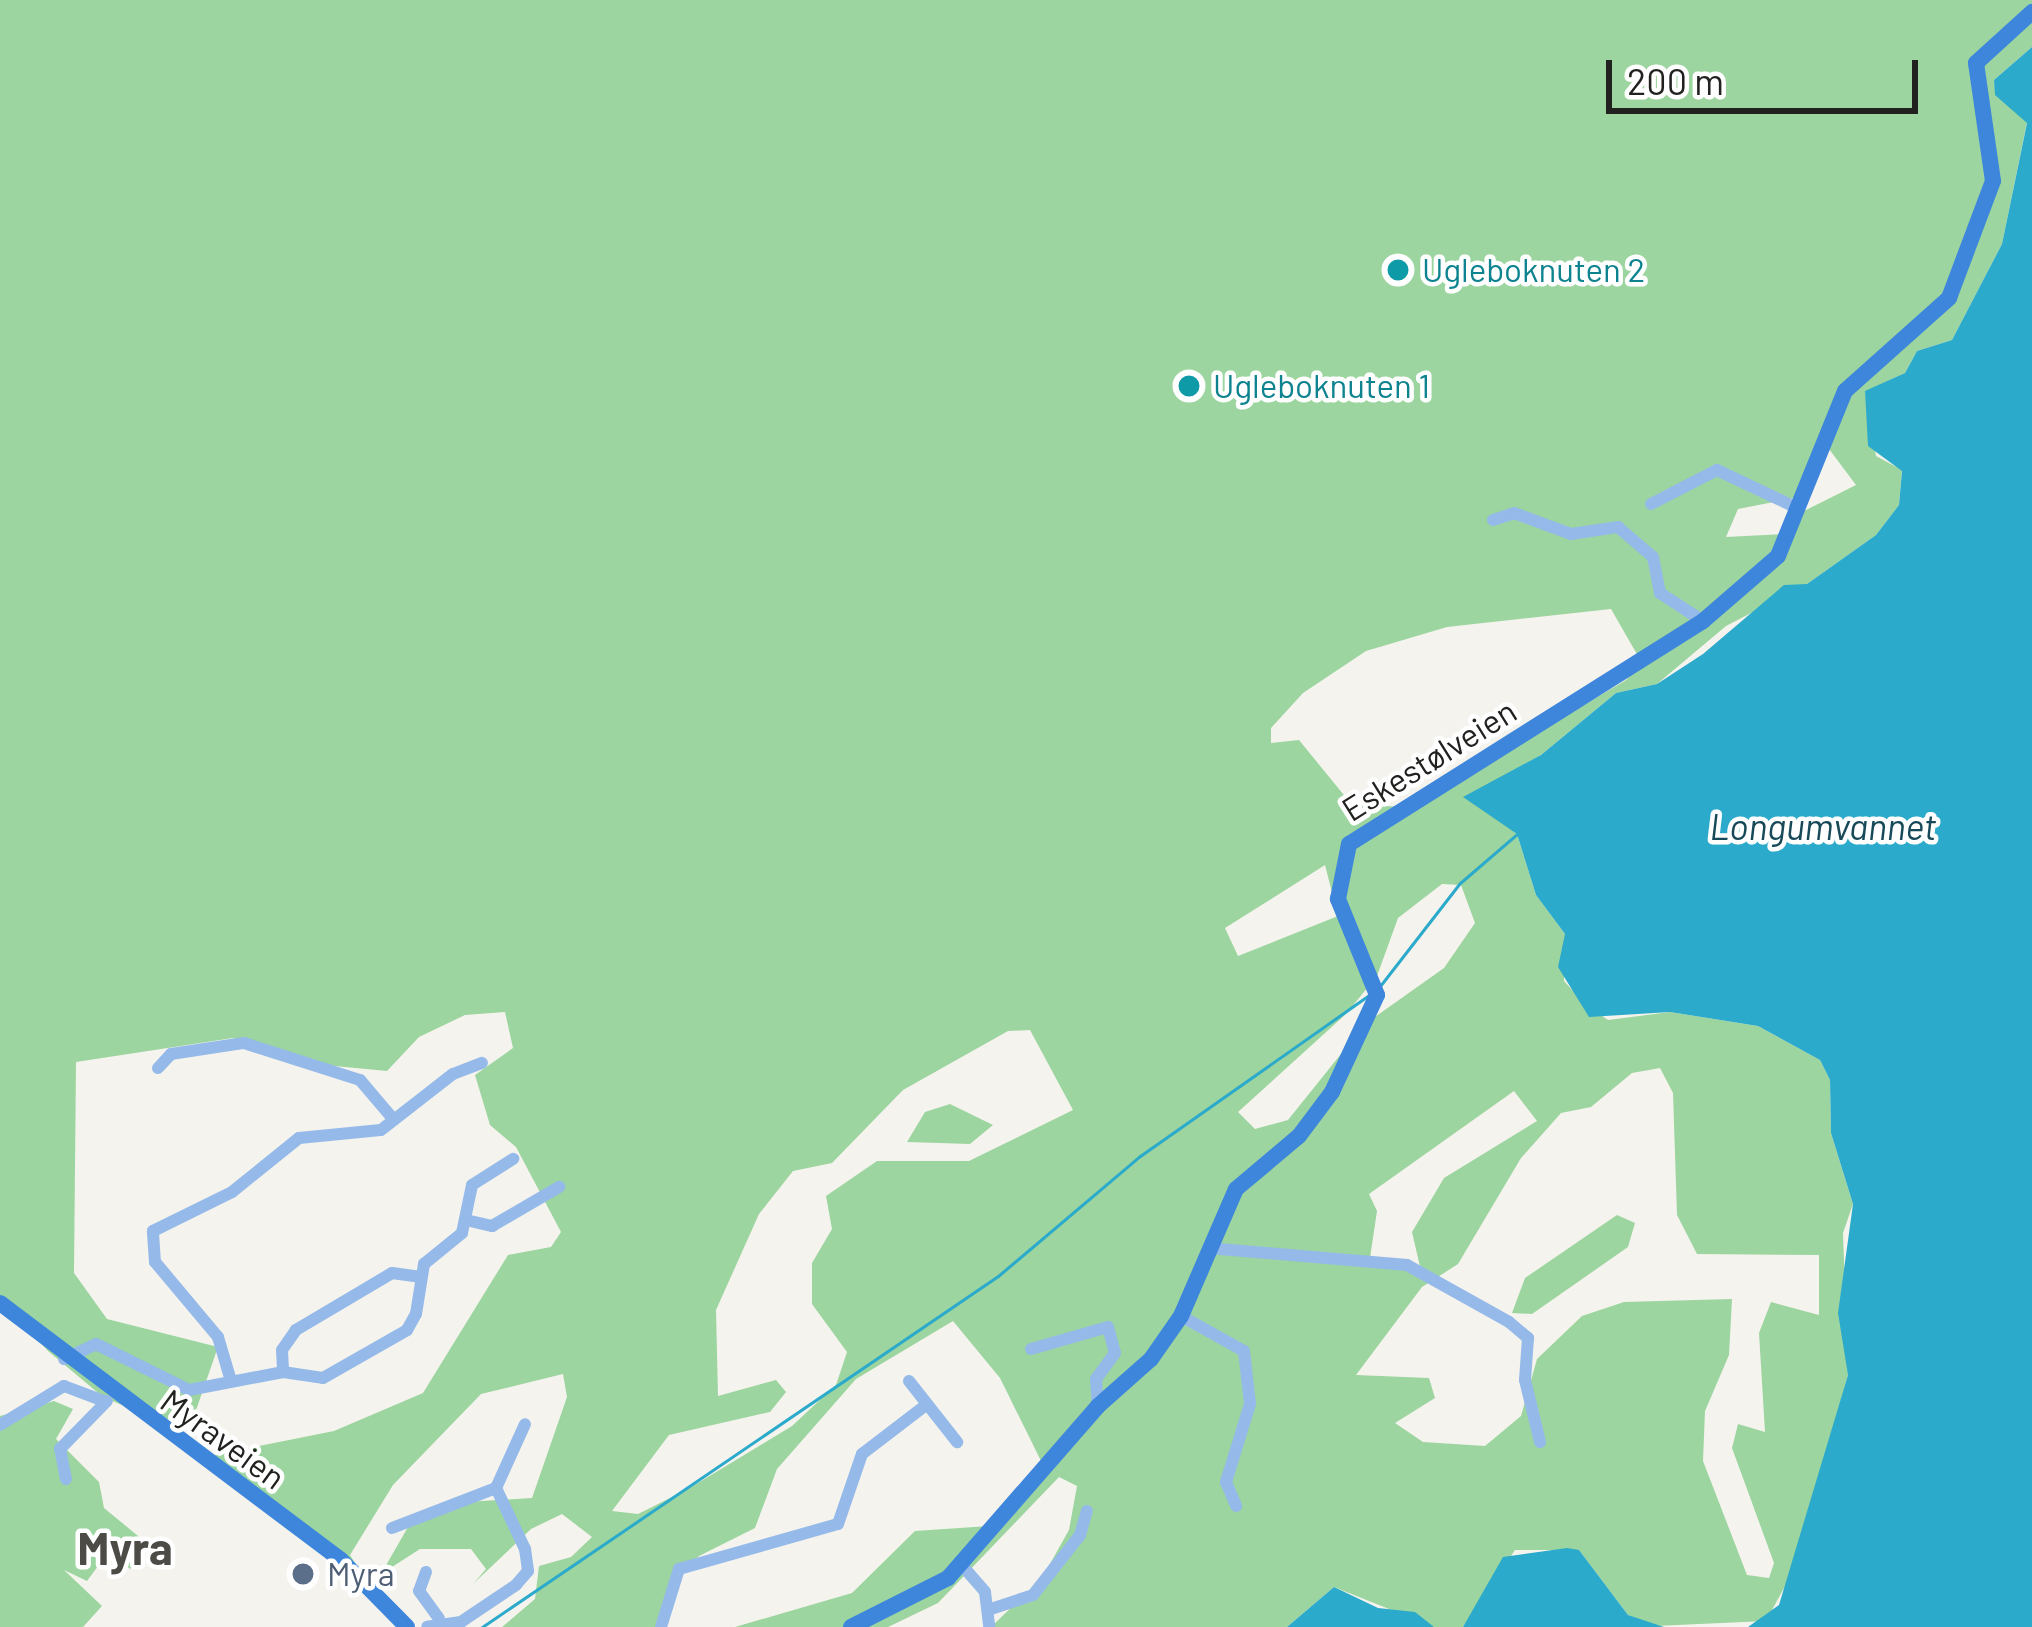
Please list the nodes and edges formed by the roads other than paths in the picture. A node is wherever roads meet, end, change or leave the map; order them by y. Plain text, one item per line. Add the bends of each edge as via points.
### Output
1 (2032, 12) edge
2 (1651, 504) dead end
3 (1795, 507) junction
4 (1492, 520) dead end
5 (1703, 620) junction
6 (482, 1063) dead end
7 (158, 1068) dead end
8 (394, 1120) junction
9 (513, 1160) dead end
10 (559, 1187) dead end
11 (466, 1220) junction
12 (1207, 1248) junction
13 (421, 1277) junction
14 (0, 1303) edge
15 (1181, 1316) junction
16 (1031, 1349) dead end
17 (63, 1360) junction
18 (283, 1372) junction
19 (231, 1381) junction
20 (909, 1381) dead end
21 (109, 1400) junction
22 (926, 1405) junction
23 (1098, 1406) junction
24 (525, 1424) dead end
25 (0, 1425) edge
26 (957, 1442) dead end
27 (1540, 1442) dead end
28 (66, 1479) dead end
29 (496, 1488) junction
30 (1236, 1506) dead end
31 (1087, 1511) dead end
32 (392, 1528) dead end
33 (960, 1563) junction
34 (426, 1572) dead end
35 (991, 1609) junction
36 (433, 1623) edge
37 (407, 1627) edge
38 (662, 1627) edge
39 (851, 1627) edge
40 (989, 1627) edge

1 - 3 main road, Eskestølveien via 1976,63 1993,181 1948,298 1845,391
2 - 3 street via 1717,470
3 - 5 main road, Eskestølveien via 1778,556
4 - 5 street via 1514,513 1571,534 1618,527 1653,557 1660,593
5 - 12 main road, Eskestølveien via 1349,844 1338,899 1377,988 1372,1022 1313,1120 1235,1189
6 - 8 street
7 - 8 street via 170,1054 244,1043 360,1081
8 - 19 street via 370,1132 298,1138 232,1192 153,1232 155,1262 218,1337
9 - 11 street via 472,1186
10 - 11 street via 492,1226
11 - 13 street
12 - 15 main road, Eskestølveien
12 - 27 street via 1407,1265 1509,1322 1528,1338 1525,1380
13 - 18 street via 392,1273 296,1330 282,1351
13 - 18 street via 407,1330 323,1378
14 - 17 main road, Myraveien
15 - 23 main road, Eskestølveien via 1151,1359
15 - 30 street via 1244,1352 1250,1404 1226,1482
16 - 23 street via 1108,1327 1114,1353 1096,1379
17 - 19 street via 97,1344 178,1389
17 - 21 main road, Myraveien
18 - 19 street
20 - 22 street
21 - 25 street via 64,1386
21 - 28 street via 60,1449
21 - 37 main road, Myraveien via 341,1560
22 - 26 street
22 - 38 street via 862,1454 838,1524 679,1569
23 - 33 main road, Eskestølveien
24 - 29 street
29 - 32 street
29 - 36 street via 528,1571 461,1622
31 - 35 street via 1080,1535 1033,1595
33 - 35 street
33 - 39 main road, Eskestølveien via 920,1599
34 - 36 street via 418,1591
35 - 40 street

